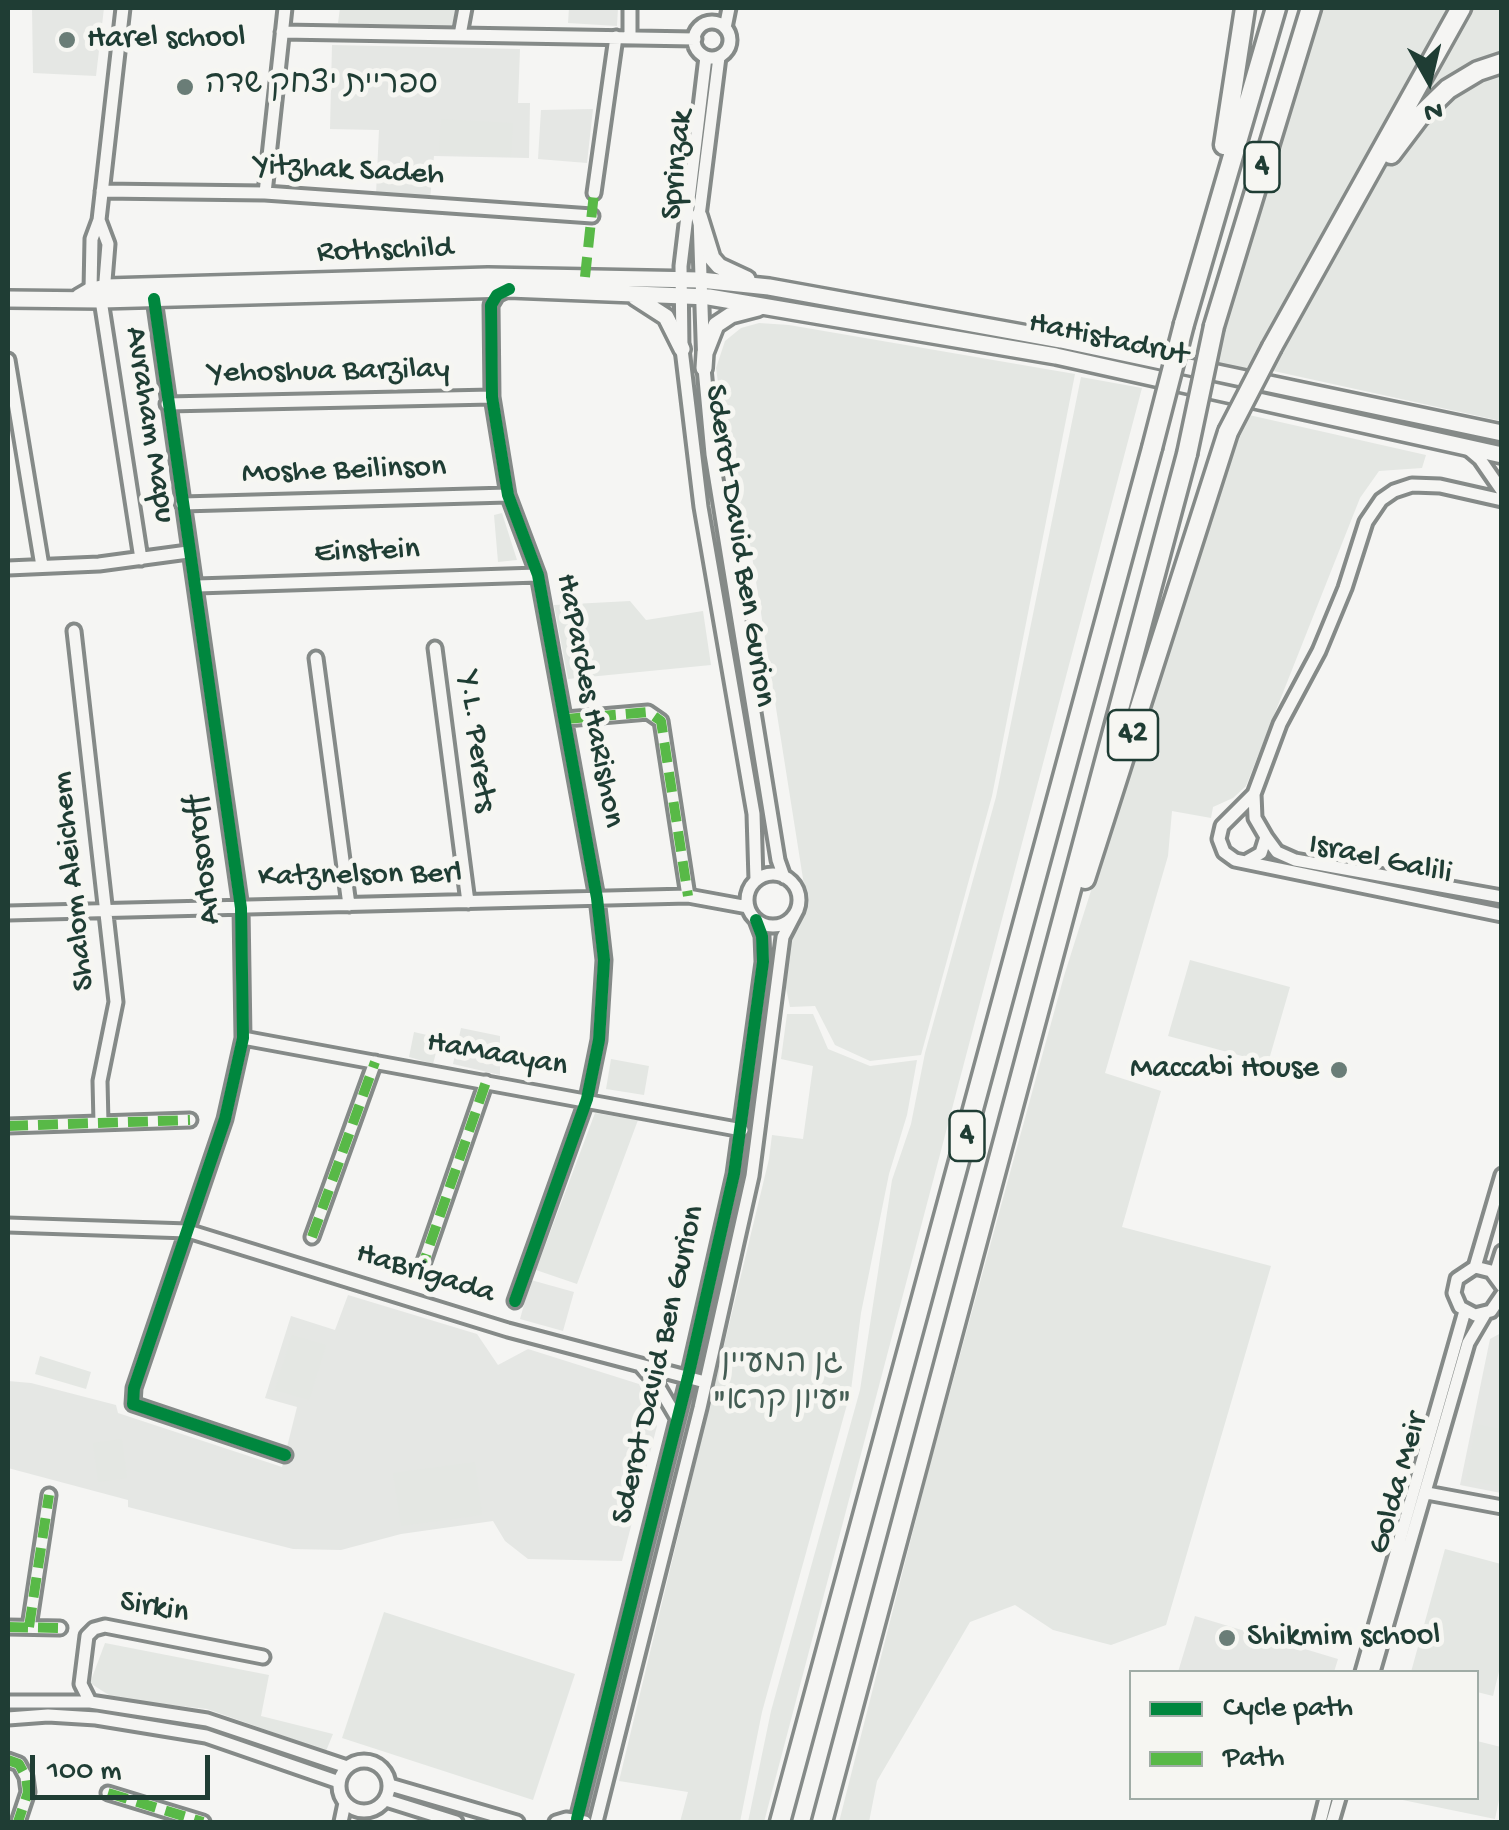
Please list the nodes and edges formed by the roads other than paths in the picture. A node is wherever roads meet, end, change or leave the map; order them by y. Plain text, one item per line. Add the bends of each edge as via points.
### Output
1 (123, 8) edge
2 (285, 8) edge
3 (464, 8) edge
4 (630, 8) edge
5 (714, 8) edge
6 (729, 8) edge
7 (1245, 8) edge
8 (1276, 8) edge
9 (1311, 8) edge
10 (1461, 8) edge
11 (709, 23) junction
12 (725, 28) junction
13 (282, 32) junction
14 (460, 36) junction
15 (616, 37) junction
16 (630, 38) junction
17 (695, 39) junction
18 (712, 57) junction
19 (1502, 63) edge
20 (102, 191) junction
21 (266, 193) junction
22 (594, 193) dead end
23 (1355, 202) junction
24 (592, 216) dead end
25 (699, 216) junction
26 (1210, 228) junction
27 (681, 287) junction
28 (769, 287) junction
29 (700, 288) junction
30 (509, 290) junction
31 (100, 292) junction
32 (612, 292) junction
33 (8, 298) edge
34 (154, 298) junction
35 (775, 307) junction
36 (682, 349) junction
37 (8, 360) edge
38 (704, 368) junction
39 (492, 397) junction
40 (168, 404) junction
41 (13, 431) edge
42 (1502, 433) edge
43 (1464, 445) junction
44 (1502, 455) edge
45 (1502, 491) edge
46 (508, 494) junction
47 (1502, 500) edge
48 (182, 504) junction
49 (188, 552) junction
50 (141, 559) junction
51 (42, 566) junction
52 (8, 568) edge
53 (538, 574) junction
54 (197, 586) junction
55 (74, 631) dead end
56 (435, 648) dead end
57 (316, 658) dead end
58 (566, 719) junction
59 (1254, 794) junction
60 (1233, 816) junction
61 (1255, 818) junction
62 (1266, 838) junction
63 (1247, 861) junction
64 (784, 877) junction
65 (753, 884) junction
66 (688, 896) junction
67 (1502, 897) edge
68 (597, 898) junction
69 (714, 898) junction
70 (468, 902) junction
71 (349, 905) junction
72 (748, 906) junction
73 (241, 908) junction
74 (106, 910) junction
75 (796, 912) junction
76 (8, 914) edge
77 (1502, 915) edge
78 (756, 920) junction
79 (1032, 1036) junction
80 (243, 1038) junction
81 (375, 1062) junction
82 (486, 1082) junction
83 (587, 1099) junction
84 (190, 1120) dead end
85 (101, 1123) junction
86 (8, 1126) edge
87 (742, 1130) junction
88 (1502, 1175) edge
89 (8, 1225) edge
90 (188, 1231) junction
91 (312, 1238) dead end
92 (1502, 1252) edge
93 (1475, 1268) junction
94 (420, 1273) dead end
95 (1498, 1280) edge
96 (1501, 1298) edge
97 (516, 1301) dead end
98 (1466, 1311) junction
99 (1485, 1314) junction
100 (640, 1365) junction
101 (688, 1377) junction
102 (705, 1382) junction
103 (676, 1418) junction
104 (285, 1454) dead end
105 (1426, 1493) junction
106 (49, 1495) dead end
107 (1502, 1506) edge
108 (8, 1627) edge
109 (29, 1628) junction
110 (60, 1628) dead end
111 (263, 1656) dead end
112 (1363, 1670) edge
113 (1374, 1670) edge
114 (81, 1684) junction
115 (68, 1700) junction
116 (8, 1702) edge
117 (90, 1702) junction
118 (8, 1718) edge
119 (8, 1760) edge
120 (347, 1767) junction
121 (339, 1782) junction
122 (390, 1785) junction
123 (108, 1792) dead end
124 (386, 1800) junction
125 (345, 1803) junction
126 (154, 1807) junction
127 (355, 1816) edge
128 (582, 1821) edge
129 (18, 1822) edge
130 (149, 1822) edge
131 (203, 1822) edge
132 (342, 1822) edge
133 (456, 1822) edge
134 (517, 1822) edge
135 (556, 1822) edge
136 (596, 1822) edge
137 (780, 1822) edge
138 (822, 1822) edge

1 - 20 street, Avraham Mapu
2 - 13 street
3 - 14 street
4 - 16 street
5 - 11 street
6 - 12 street
7 - 26 highway
8 - 26 highway, 4
9 - 79 highway, 4, bridge via 1214,326
10 - 23 highway, 42
11 - 12 street
11 - 17 street
12 - 18 street via 726,53
13 - 14 street
13 - 21 street
14 - 15 street
15 - 16 street
15 - 22 street
16 - 17 street
17 - 18 street via 696,48
18 - 25 street, Sprinzak
18 - 27 street, Sprinzak
19 - 23 highway via 1434,101
20 - 21 street, Yitzhak Sadeh
20 - 31 street, Avraham Mapu via 99,220 108,244
21 - 24 street, Yitzhak Sadeh
23 - 79 highway, 42, bridge via 1228,432
25 - 28 main road via 719,266
25 - 29 street, Sprinzak
26 - 137 highway, 4, bridge
27 - 29 main road, Rothschild
27 - 31 main road, Rothschild via 488,276
27 - 32 main road, Rothschild
27 - 36 street, Sderot David Ben Gurion
28 - 29 main road, HaHistadrut
28 - 42 main road, HaHistadrut via 1061,340
29 - 35 main road, HaHistadrut
29 - 38 street, Sderot David Ben Gurion
30 - 32 main road, Rothschild
30 - 34 main road, Rothschild
30 - 39 street, HaPardes HaRishon via 491,305
31 - 33 main road, Rothschild via 76,299
31 - 34 main road, Rothschild
31 - 50 street, Avraham Mapu
32 - 36 main road via 659,310
34 - 40 street, Arlosoroff
35 - 38 main road via 738,312 716,325
35 - 43 main road, HaHistadrut via 1056,356
36 - 65 street, Sderot David Ben Gurion via 701,507 754,814
37 - 41 street
38 - 64 street, Sderot David Ben Gurion via 712,454
39 - 40 street, Yehoshua Barzilay
39 - 46 street, HaPardes HaRishon
40 - 48 street, Arlosoroff
41 - 51 street
43 - 44 main road, HaHistadrut
43 - 45 street
46 - 48 street, Moshe Beilinson
46 - 53 street, HaPardes HaRishon
47 - 59 street via 1412,485 1381,500 1366,522 1345,588
48 - 49 street, Arlosoroff
49 - 50 street
49 - 54 street, Arlosoroff
50 - 51 street
51 - 52 street
53 - 54 street, Einstein
53 - 58 street, HaPardes HaRishon
54 - 73 street, Arlosoroff
55 - 74 street, Shalom Aleichem
56 - 70 street, Y.L. Perets
57 - 71 street
58 - 66 street via 648,712 661,721
58 - 68 street, HaPardes HaRishon
59 - 60 street
59 - 61 street
60 - 61 street
60 - 63 street via 1222,826 1220,846 1229,857
61 - 62 street
62 - 63 street via 1261,853
62 - 67 street, Israel Galili via 1295,860
63 - 77 street, Israel Galili
64 - 65 street via 768,874
64 - 75 street via 797,891
65 - 69 street, Katznelson Berl
65 - 72 street
66 - 68 street, Katznelson Berl
66 - 69 street, Katznelson Berl
68 - 70 street, Katznelson Berl
68 - 83 street, HaPardes HaRishon via 603,976
69 - 72 street, Katznelson Berl
70 - 71 street, Katznelson Berl
71 - 73 street, Katznelson Berl
72 - 78 street
73 - 74 street, Katznelson Berl
73 - 80 street, Arlosoroff
74 - 76 street, Katznelson Berl
74 - 85 street, Shalom Aleichem via 116,1002 100,1080
75 - 78 street via 779,925
75 - 102 street, Sderot David Ben Gurion via 783,938 752,1176
78 - 87 street, Sderot David Ben Gurion via 763,962
79 - 138 highway, 4
80 - 81 street, HaMaayan
80 - 90 street, Arlosoroff
81 - 82 street, HaMaayan
81 - 91 street
82 - 83 street, HaMaayan
82 - 94 street
83 - 87 street, HaMaayan
83 - 97 street, HaPardes HaRishon
84 - 85 street
85 - 86 street
87 - 101 street, Sderot David Ben Gurion
88 - 93 street, Golda Meir
89 - 90 street, HaBrigada
90 - 100 street, HaBrigada
90 - 104 street, Arlosoroff via 133,1404
92 - 95 street
93 - 95 street via 1486,1268
93 - 98 street, Golda Meir via 1455,1286
96 - 99 street, Golda Meir
98 - 99 street
98 - 112 street, Golda Meir
99 - 105 street, Golda Meir via 1468,1343
100 - 101 street, HaBrigada
100 - 103 street
101 - 102 street, HaBrigada
101 - 103 street, Sderot David Ben Gurion
102 - 136 street, Sderot David Ben Gurion
103 - 128 street, Sderot David Ben Gurion
105 - 107 street
105 - 113 street, Golda Meir
106 - 109 street
108 - 109 street
109 - 110 street
111 - 114 street, Sirkin via 105,1626 87,1636
114 - 115 street
114 - 117 street
115 - 116 street
115 - 117 street
117 - 120 street via 207,1720
118 - 121 street via 92,1718 206,1736
119 - 129 street via 26,1776
120 - 121 street
120 - 122 street via 370,1761
121 - 125 street
122 - 124 street
122 - 134 street
123 - 126 street
124 - 127 street
124 - 133 street
125 - 127 street
125 - 132 street
126 - 130 street
126 - 131 street
128 - 135 street

